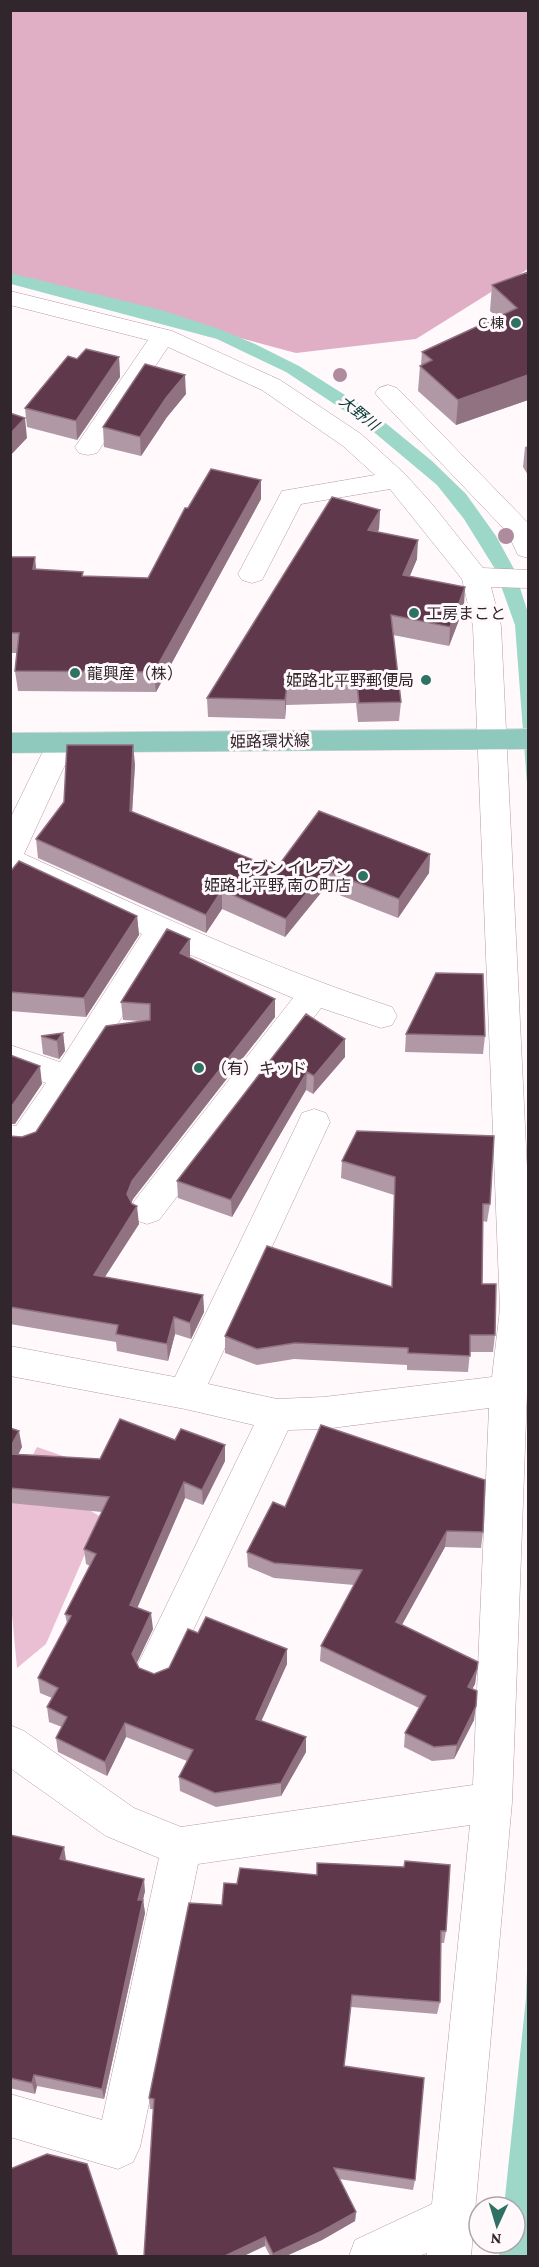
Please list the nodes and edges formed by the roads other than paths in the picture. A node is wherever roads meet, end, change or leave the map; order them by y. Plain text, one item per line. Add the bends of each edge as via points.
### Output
1 (10, 298) edge
2 (163, 336) junction
3 (388, 393) dead end
4 (88, 447) dead end
5 (396, 480) junction
6 (528, 549) edge
7 (252, 574) dead end
8 (475, 577) junction
9 (528, 579) edge
10 (511, 739) edge
11 (10, 743) edge
12 (61, 743) junction
13 (10, 852) edge
14 (10, 860) edge
15 (161, 930) junction
16 (314, 994) junction
17 (381, 1016) dead end
18 (10, 1057) edge
19 (68, 1078) junction
20 (314, 1122) dead end
21 (10, 1138) edge
22 (147, 1209) dead end
23 (10, 1360) edge
24 (508, 1390) junction
25 (185, 1394) junction
26 (277, 1415) junction
27 (155, 1668) dead end
28 (10, 1744) edge
29 (492, 1803) junction
30 (181, 1847) junction
31 (10, 2115) edge
32 (452, 2237) edge
33 (371, 2256) edge

1 - 2 street
2 - 4 street
2 - 5 street via 271,385 352,440
3 - 6 street via 518,528
5 - 7 street via 291,497
5 - 8 street
8 - 9 street
8 - 10 street
10 - 12 main road, 姫路環状線
10 - 24 street via 517,1309
11 - 12 main road, 姫路環状線
12 - 13 street
14 - 15 street
15 - 16 street
15 - 19 street
16 - 17 street
16 - 22 street
18 - 19 street
19 - 21 street via 24,1140
20 - 25 street
23 - 25 street
24 - 26 street via 324,1413
24 - 29 street
25 - 26 street
26 - 27 street
28 - 30 street via 120,1822
29 - 30 street
29 - 32 street
30 - 31 street via 118,2147
32 - 33 street

